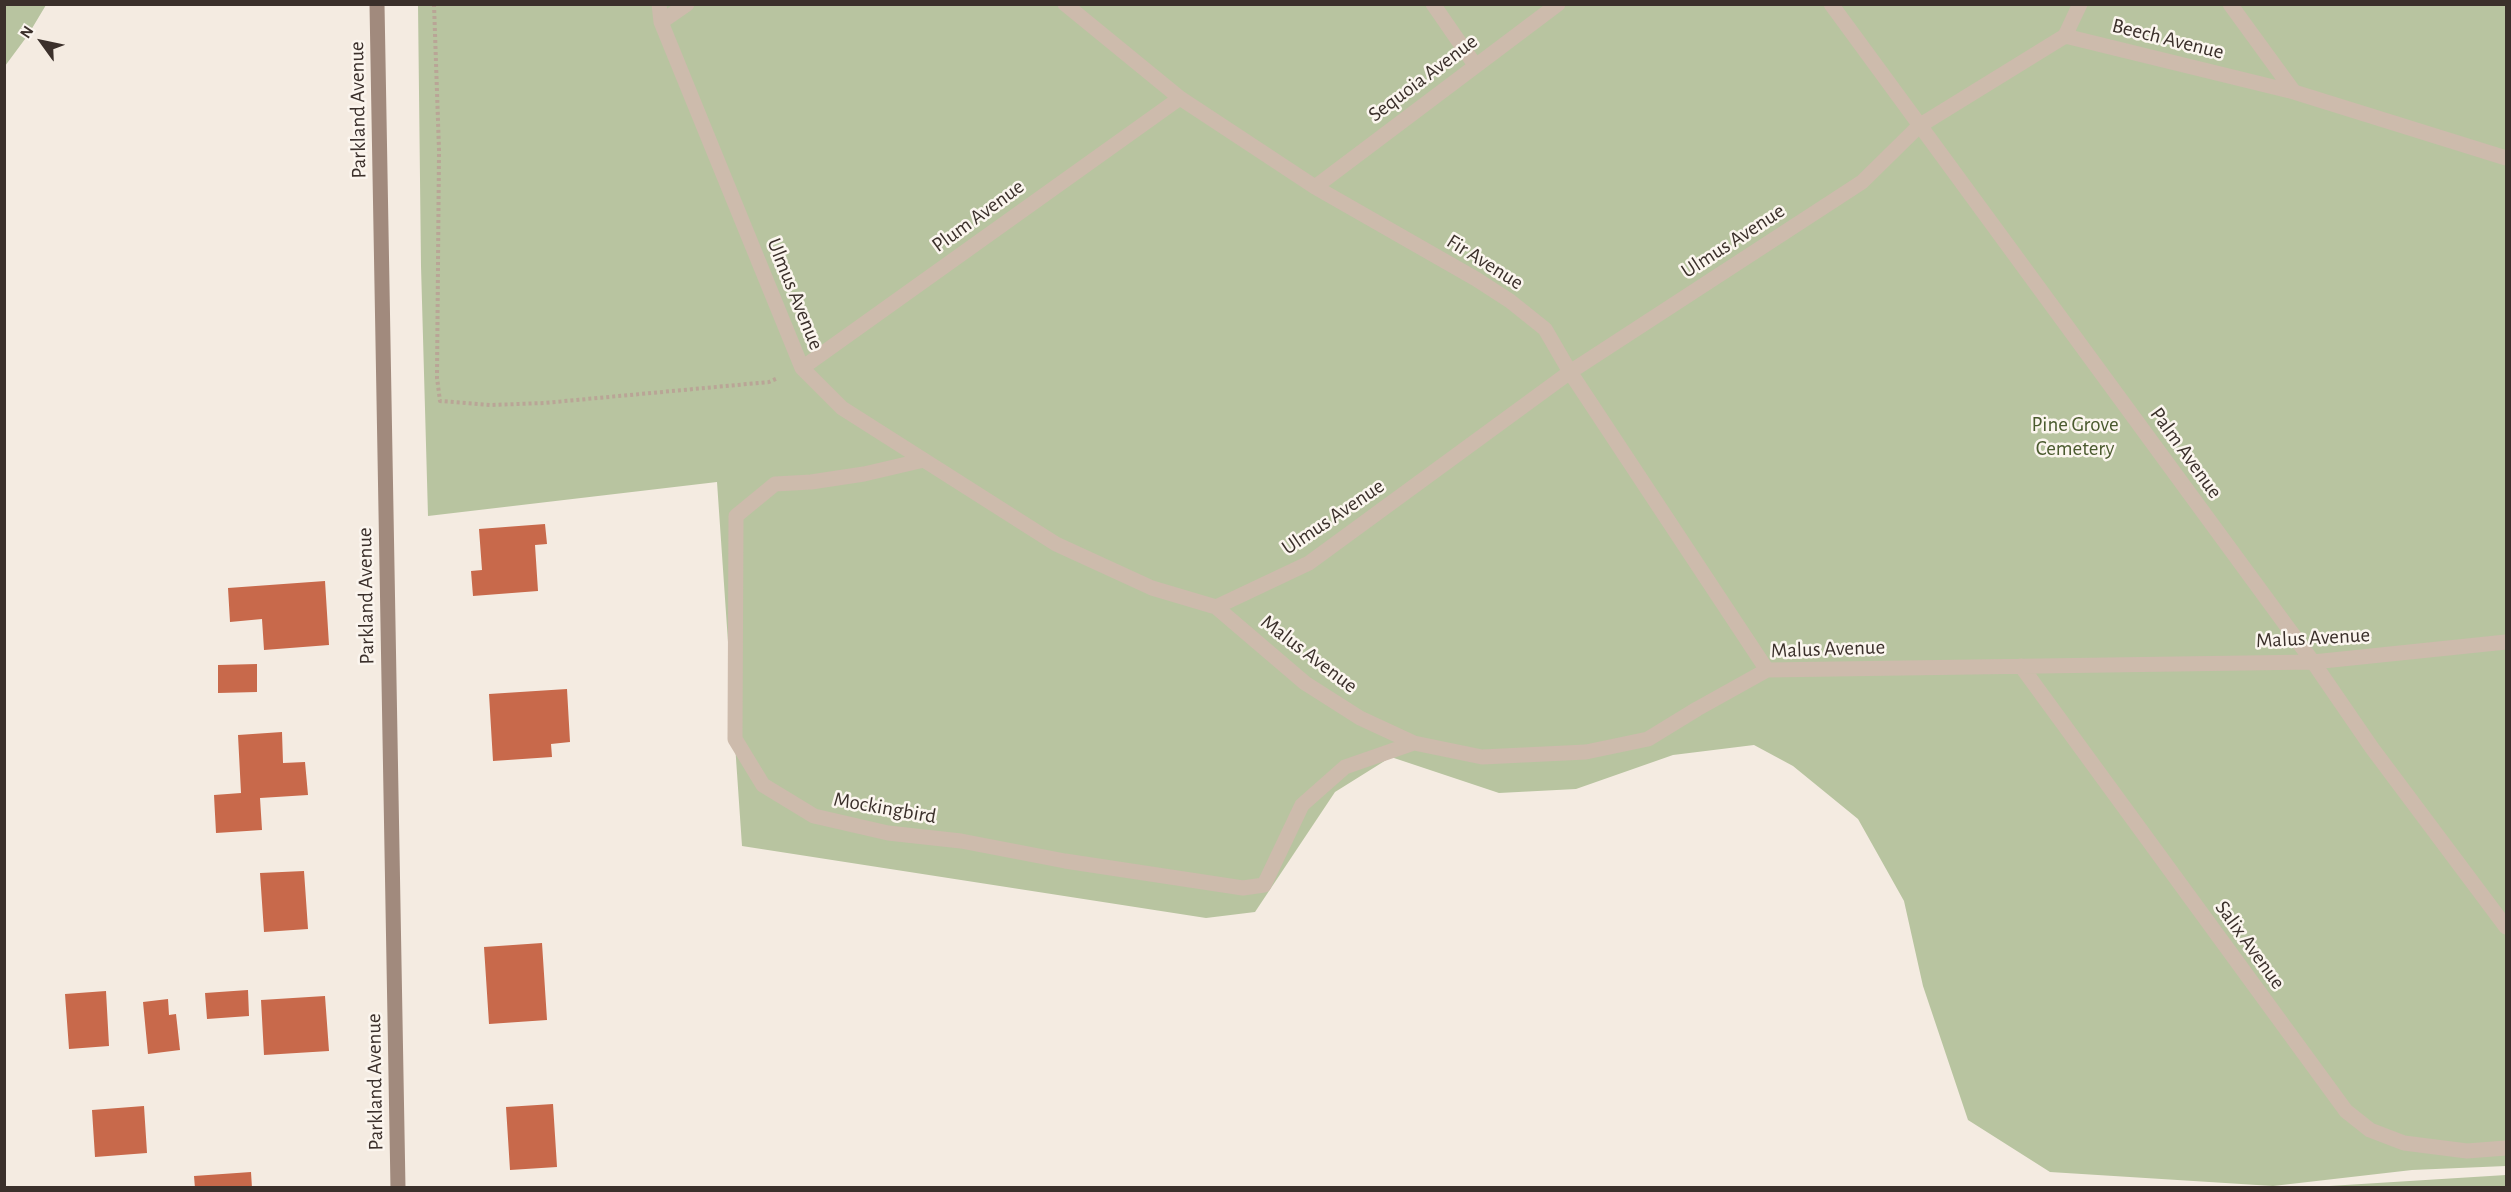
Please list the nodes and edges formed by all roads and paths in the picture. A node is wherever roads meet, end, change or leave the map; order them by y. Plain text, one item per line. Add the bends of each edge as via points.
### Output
1 (377, 4) edge
2 (434, 4) edge
3 (659, 4) edge
4 (687, 4) edge
5 (1065, 4) edge
6 (1433, 4) edge
7 (1557, 4) edge
8 (1831, 4) edge
9 (2080, 4) edge
10 (2230, 4) edge
11 (661, 22) junction
12 (2065, 36) junction
13 (1475, 65) junction
14 (2294, 92) junction
15 (1180, 98) junction
16 (1919, 126) junction
17 (2506, 158) edge
18 (1315, 187) junction
19 (802, 368) junction
20 (1570, 372) junction
21 (924, 460) junction
22 (1216, 607) junction
23 (2506, 642) edge
24 (2313, 662) junction
25 (2020, 666) junction
26 (1767, 669) junction
27 (1414, 743) junction
28 (2506, 927) edge
29 (2506, 1148) edge
30 (398, 1188) edge

1 - 30 main road, Parkland Avenue
2 - 19 path via 439,150 436,378 440,401 491,405 577,400 769,382
3 - 11 lane, Ulmus Avenue
4 - 11 lane
5 - 15 lane, Fir Avenue
6 - 13 lane
7 - 13 lane, Sequoia Avenue
8 - 16 lane, Palm Avenue
9 - 12 lane
10 - 14 lane, Beech Avenue
11 - 19 lane, Ulmus Avenue
12 - 14 lane, Beech Avenue
12 - 16 lane, Ulmus Avenue
13 - 18 lane, Sequoia Avenue
14 - 17 lane, Beech Avenue
15 - 18 lane, Fir Avenue
15 - 19 lane, Plum Avenue
16 - 20 lane, Ulmus Avenue via 1862,182
16 - 24 lane, Palm Avenue
18 - 20 lane, Fir Avenue via 1510,301 1545,328
19 - 21 lane, Ulmus Avenue via 842,408
20 - 22 lane, Ulmus Avenue via 1309,564
20 - 26 lane, Fir Avenue
21 - 22 lane, Ulmus Avenue via 1056,544 1152,588
21 - 27 lane, Mockingbird via 864,474 775,484 736,516 735,739 763,785 814,816 888,833 961,841 1243,888 1264,885 1302,805 1345,767
22 - 27 lane, Malus Avenue via 1305,683 1359,718
23 - 24 lane, Malus Avenue
24 - 25 lane, Malus Avenue
24 - 28 lane, Palm Avenue
25 - 26 lane, Malus Avenue
25 - 29 lane, Salix Avenue via 2346,1111 2370,1130 2404,1143 2467,1151
26 - 27 lane, Malus Avenue via 1648,740 1586,752 1482,757

